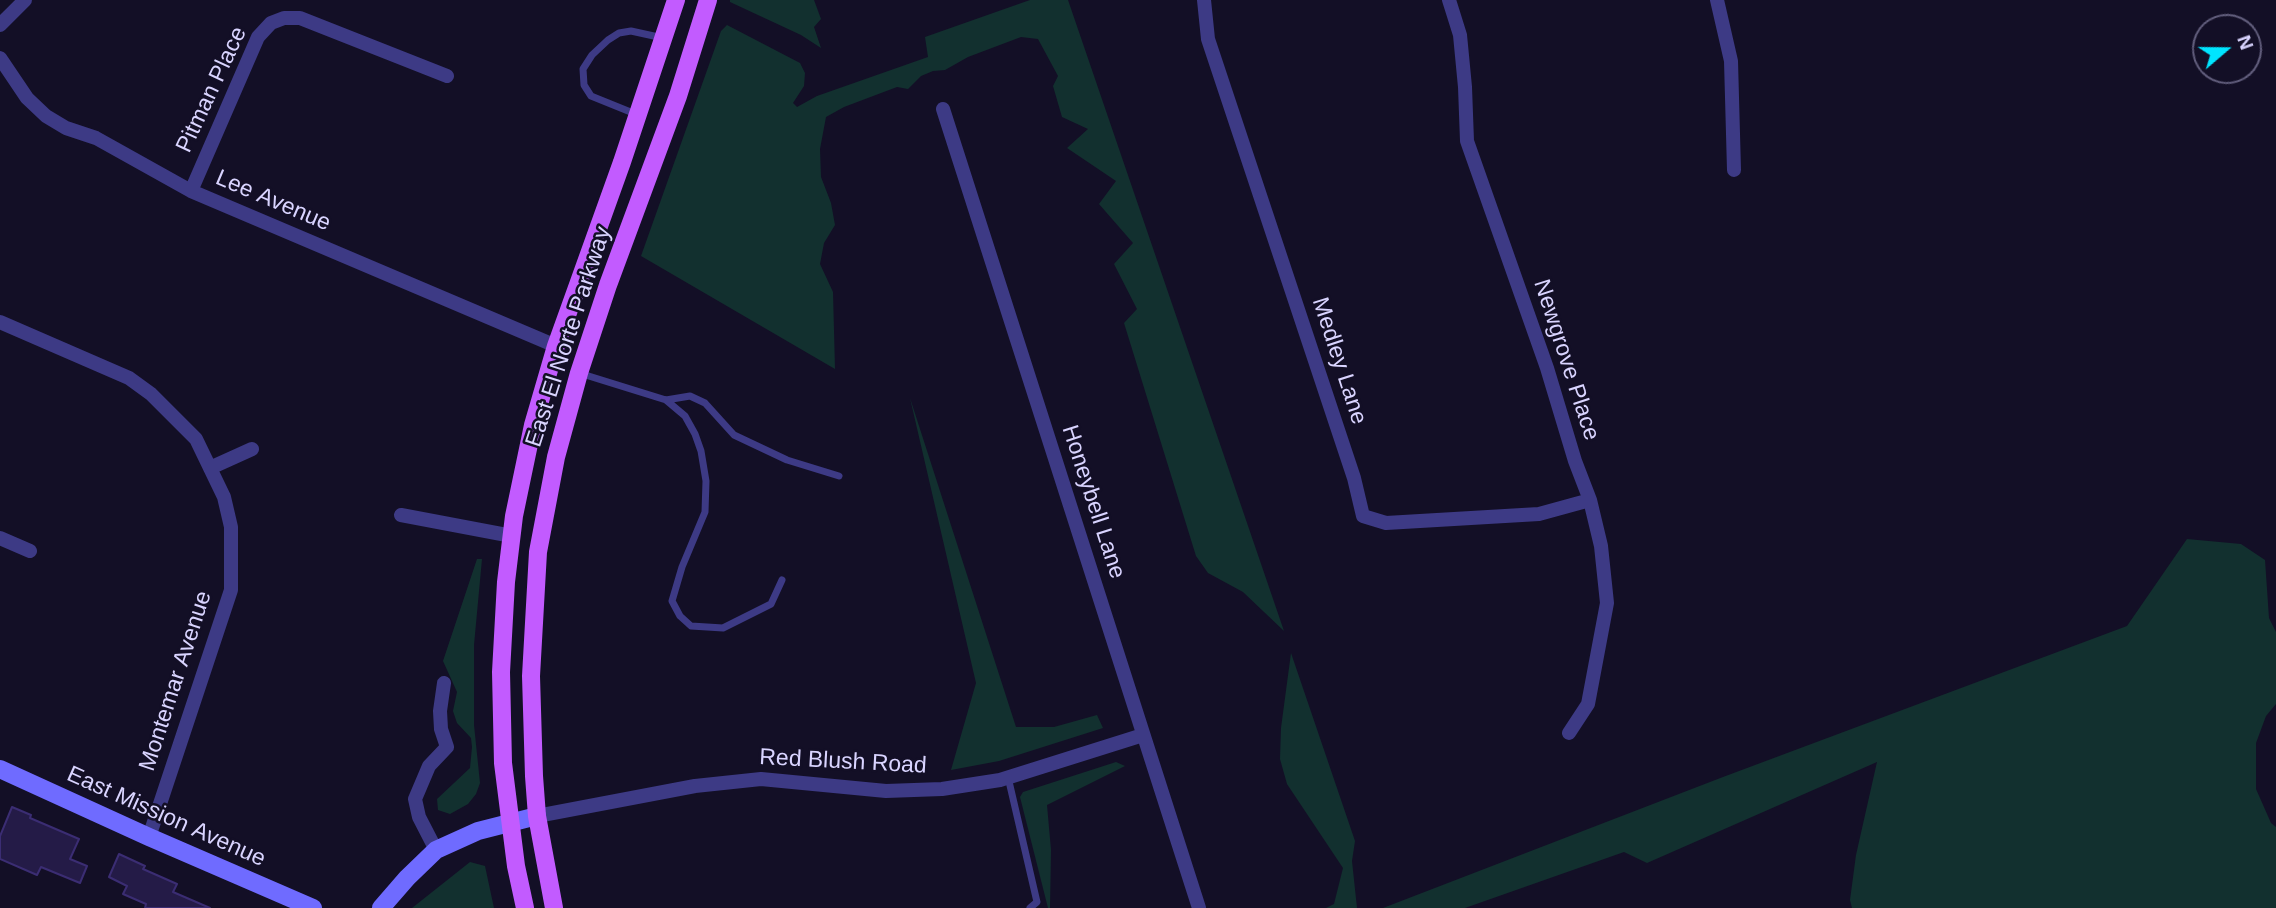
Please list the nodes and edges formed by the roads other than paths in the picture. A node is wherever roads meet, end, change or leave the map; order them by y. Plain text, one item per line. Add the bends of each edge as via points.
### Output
1 (25, 0) edge
2 (676, 0) edge
3 (708, 0) edge
4 (1204, 0) edge
5 (1449, 0) edge
6 (1717, 0) edge
7 (0, 25) edge
8 (663, 38) junction
9 (0, 58) edge
10 (447, 76) dead end
11 (943, 109) dead end
12 (638, 115) junction
13 (1734, 170) dead end
14 (191, 191) junction
15 (0, 322) edge
16 (555, 346) junction
17 (579, 373) junction
18 (666, 400) junction
19 (252, 449) dead end
20 (210, 468) junction
21 (839, 476) dead end
22 (1590, 500) junction
23 (401, 515) dead end
24 (512, 536) junction
25 (0, 538) edge
26 (30, 551) dead end
27 (782, 580) dead end
28 (444, 683) dead end
29 (1569, 733) dead end
30 (1143, 735) junction
31 (0, 769) edge
32 (1009, 778) junction
33 (537, 816) junction
34 (510, 823) junction
35 (149, 837) junction
36 (436, 850) junction
37 (313, 908) edge
38 (381, 908) edge
39 (525, 908) edge
40 (554, 908) edge
41 (1030, 908) edge
42 (1199, 908) edge

1 - 7 street
2 - 8 main road, East El Norte Parkway
3 - 17 main road, East El Norte Parkway
4 - 22 street, Medley Lane via 1208,39 1363,516 1387,523 1539,514
5 - 22 street, Newgrove Place via 1460,35 1467,141
6 - 13 street via 1731,61
8 - 12 main road, East El Norte Parkway
8 - 12 lane via 631,30 619,33 592,55 583,69 590,96
9 - 14 street, Lee Avenue via 27,98 46,116
10 - 14 street, Pitman Place via 300,18 271,23 258,37
11 - 30 street, Honeybell Lane
12 - 16 main road, East El Norte Parkway
14 - 16 street, Lee Avenue
15 - 20 street, Montemar Avenue via 129,378 152,394 196,439
16 - 24 main road, East El Norte Parkway via 533,425
17 - 18 lane
17 - 33 main road, East El Norte Parkway via 555,457 538,552 531,676
18 - 21 lane via 690,396 705,403 734,435 787,460
18 - 27 lane via 685,416 695,434 706,481 705,512 673,601 680,616 691,626 723,628 771,604
19 - 20 street
20 - 35 street, Montemar Avenue via 224,497 230,527 231,590
22 - 29 street, Newgrove Place via 1607,604 1588,704
23 - 24 street
24 - 34 main road, East El Norte Parkway via 501,671
25 - 26 street
28 - 36 street via 440,710 447,747 429,766 415,799
30 - 32 street, Red Blush Road
30 - 42 street, Honeybell Lane
31 - 35 main road, East Mission Avenue
32 - 33 street, Red Blush Road via 942,789 886,791 761,779 695,786
32 - 41 lane via 1037,902
33 - 34 main road
33 - 40 main road, East El Norte Parkway
34 - 36 main road
34 - 39 main road, East El Norte Parkway
35 - 37 main road, East Mission Avenue
36 - 38 main road

